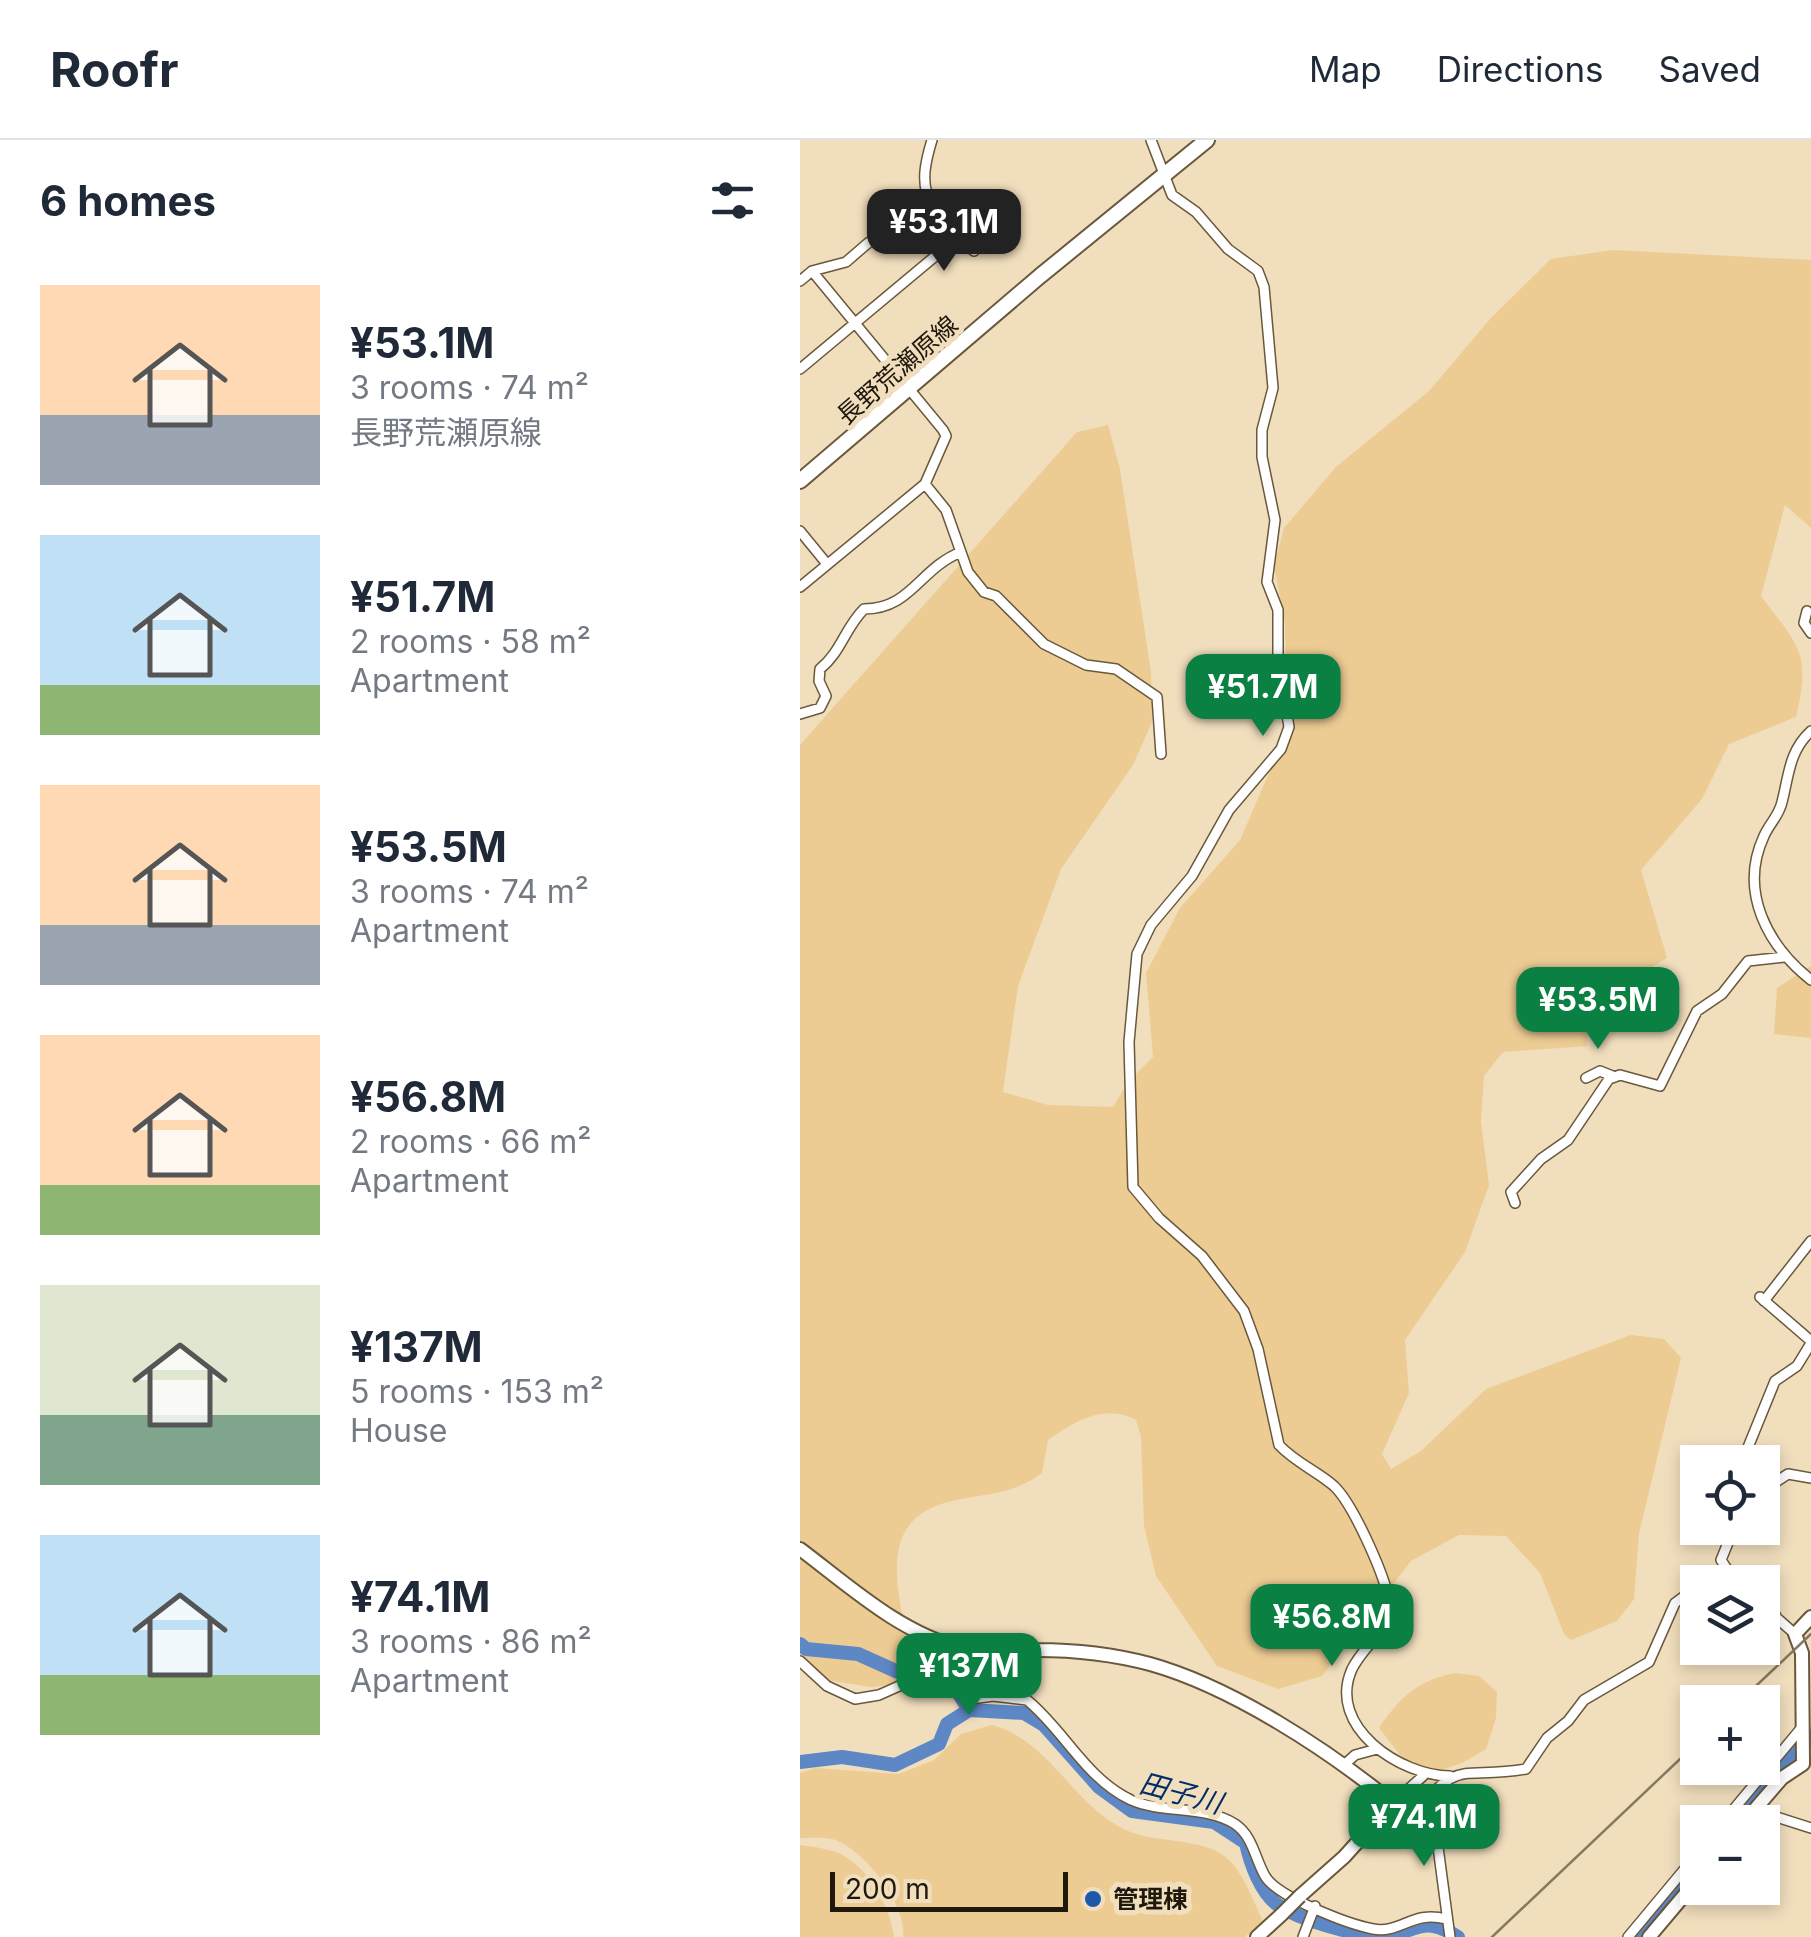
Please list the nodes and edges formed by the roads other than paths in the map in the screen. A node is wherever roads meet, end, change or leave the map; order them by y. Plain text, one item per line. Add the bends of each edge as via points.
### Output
1 (932, 140) edge
2 (1151, 140) edge
3 (1208, 140) edge
4 (1166, 174) junction
5 (934, 211) junction
6 (958, 238) junction
7 (974, 251) dead end
8 (812, 272) junction
9 (800, 281) edge
10 (855, 322) junction
11 (800, 370) edge
12 (910, 389) junction
13 (800, 481) edge
14 (925, 484) junction
15 (800, 531) edge
16 (961, 552) junction
17 (827, 564) junction
18 (800, 587) edge
19 (1807, 611) dead end
20 (1811, 634) edge
21 (800, 714) edge
22 (1811, 731) edge
23 (1161, 754) dead end
24 (1784, 957) junction
25 (1811, 980) edge
26 (1615, 1077) junction
27 (1586, 1078) dead end
28 (1515, 1203) dead end
29 (1811, 1241) edge
30 (1811, 1342) edge
31 (1749, 1445) edge
32 (1780, 1478) edge
33 (1811, 1478) edge
34 (800, 1549) edge
35 (1680, 1599) edge
36 (1811, 1617) edge
37 (1780, 1621) edge
38 (1795, 1634) junction
39 (1034, 1650) junction
40 (1807, 1654) edge
41 (800, 1661) edge
42 (944, 1668) junction
43 (1803, 1729) junction
44 (1377, 1750) junction
45 (1807, 1763) edge
46 (1345, 1764) junction
47 (1422, 1776) junction
48 (1450, 1776) junction
49 (1394, 1803) junction
50 (1737, 1805) edge
51 (1758, 1805) edge
52 (1414, 1816) junction
53 (1780, 1818) edge
54 (1811, 1828) edge
55 (1680, 1885) edge
56 (1680, 1890) edge
57 (1676, 1892) junction
58 (1315, 1906) junction
59 (1449, 1927) edge
60 (1257, 1937) edge
61 (1302, 1937) edge
62 (1628, 1937) edge
63 (1649, 1937) edge

1 - 5 street via 922,174
2 - 4 street
3 - 4 main road, 長野荒瀬原線
4 - 12 main road, 長野荒瀬原線
4 - 44 street via 1172,195 1258,270 1264,287 1274,388 1262,457 1275,520 1266,582 1278,610 1289,727 1137,954 1129,1042 1134,1187 1202,1256 1244,1312 1279,1446 1339,1490 1384,1584 1384,1626 1348,1685 1353,1716
5 - 6 street
5 - 8 street via 916,215 846,262
6 - 7 street
6 - 10 street
8 - 9 street
8 - 10 street
10 - 11 street
10 - 12 street
12 - 13 main road, 長野荒瀬原線
12 - 14 street via 946,436
14 - 16 street via 946,510
14 - 17 street
15 - 17 street
16 - 21 street via 936,562 886,609 864,609 820,670 826,696 820,708
16 - 23 street via 984,592 1044,644 1086,665 1116,669 1157,698
17 - 18 street
19 - 20 street via 1804,623
22 - 24 street via 1790,762 1782,804 1760,848 1759,917
24 - 25 street
24 - 26 street via 1748,961 1722,994 1696,1011 1660,1086
26 - 27 street via 1600,1071
26 - 28 street via 1568,1140 1511,1192
29 - 30 street via 1762,1299
30 - 31 street via 1797,1366 1775,1381
32 - 33 street
34 - 39 street via 928,1636 961,1648
35 - 48 street via 1649,1662 1584,1700 1526,1769
36 - 38 street
37 - 38 street
38 - 40 street
39 - 42 street via 1030,1664 1020,1669
39 - 46 street via 1095,1652 1154,1666
40 - 43 street
41 - 42 street via 827,1686 855,1699
42 - 58 street via 972,1699 1027,1700 1118,1793 1238,1826 1266,1878 1286,1897
43 - 45 street
43 - 50 street
44 - 46 street
44 - 47 street
45 - 51 street
46 - 49 street
47 - 48 street
47 - 49 street
48 - 52 street
49 - 52 street
49 - 60 street, bridge
52 - 59 street via 1438,1846
53 - 54 street
55 - 57 street
56 - 57 street
57 - 62 street
57 - 63 street
58 - 59 street via 1372,1929 1420,1914
58 - 61 street

